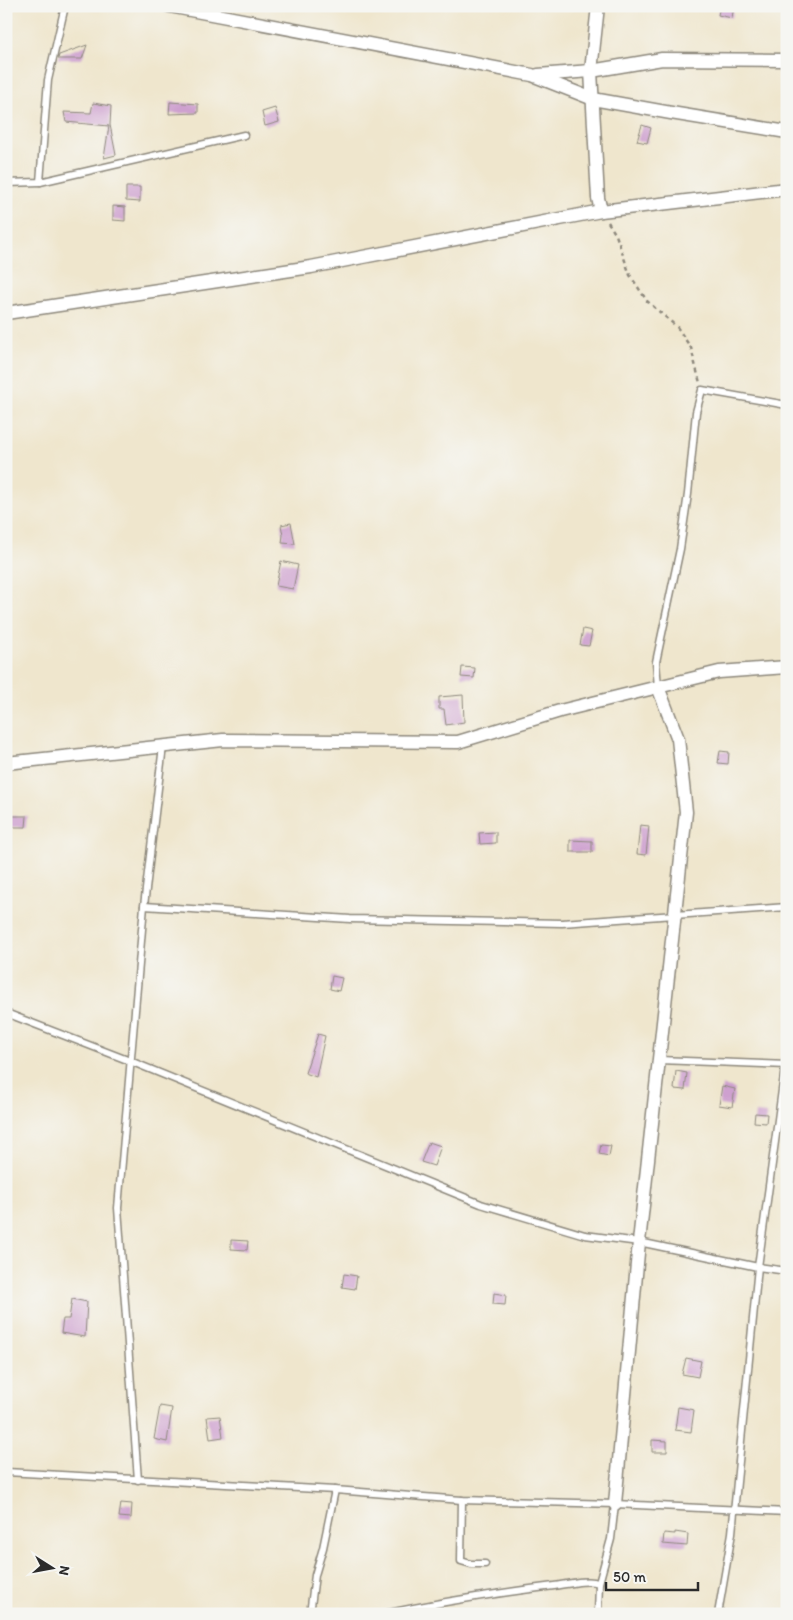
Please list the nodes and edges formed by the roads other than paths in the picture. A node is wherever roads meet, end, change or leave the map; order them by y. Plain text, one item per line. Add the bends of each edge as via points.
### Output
1 (65, 6) edge
2 (169, 6) edge
3 (598, 6) edge
4 (787, 60) edge
5 (591, 71) junction
6 (532, 75) junction
7 (594, 98) junction
8 (787, 132) edge
9 (244, 135) dead end
10 (40, 182) junction
11 (6, 183) edge
12 (787, 189) edge
13 (600, 210) junction
14 (6, 313) edge
15 (787, 405) edge
16 (787, 667) edge
17 (658, 686) junction
18 (163, 746) junction
19 (6, 763) edge
20 (144, 906) junction
21 (787, 907) edge
22 (674, 916) junction
23 (6, 1012) edge
24 (787, 1053) edge
25 (659, 1060) junction
26 (130, 1061) junction
27 (786, 1065) edge
28 (639, 1242) junction
29 (758, 1267) junction
30 (787, 1271) edge
31 (6, 1472) edge
32 (138, 1480) junction
33 (335, 1490) junction
34 (462, 1500) junction
35 (615, 1504) junction
36 (734, 1509) junction
37 (787, 1512) edge
38 (486, 1564) dead end
39 (600, 1584) junction
40 (310, 1614) edge
41 (384, 1614) edge
42 (598, 1614) edge
43 (718, 1614) edge

1 - 10 lane via 48,80
2 - 6 street
3 - 5 street
4 - 5 street via 662,59
5 - 6 street
5 - 7 street
6 - 7 street
7 - 8 street
7 - 13 street
9 - 10 lane
10 - 11 lane
12 - 13 street
13 - 14 street via 311,267
15 - 17 lane via 702,390 696,412 680,548 656,662
16 - 17 street via 719,672
17 - 18 street via 560,710 458,742 223,740
17 - 22 street via 678,739 686,812
18 - 19 street
18 - 20 lane
20 - 22 lane via 350,919 562,924
20 - 26 lane
21 - 22 lane
22 - 25 street
23 - 26 lane
24 - 27 lane
25 - 27 lane
25 - 28 street
26 - 28 lane via 480,1204 585,1235
26 - 32 lane via 118,1208
27 - 29 lane
28 - 29 lane
28 - 35 street
29 - 30 lane
29 - 36 lane
31 - 32 lane
32 - 33 lane
33 - 34 lane
33 - 40 lane via 315,1575
34 - 35 lane
34 - 38 lane via 461,1561
35 - 36 lane
35 - 39 lane via 612,1539
36 - 37 lane
36 - 43 lane
39 - 41 lane via 530,1589
39 - 42 lane

